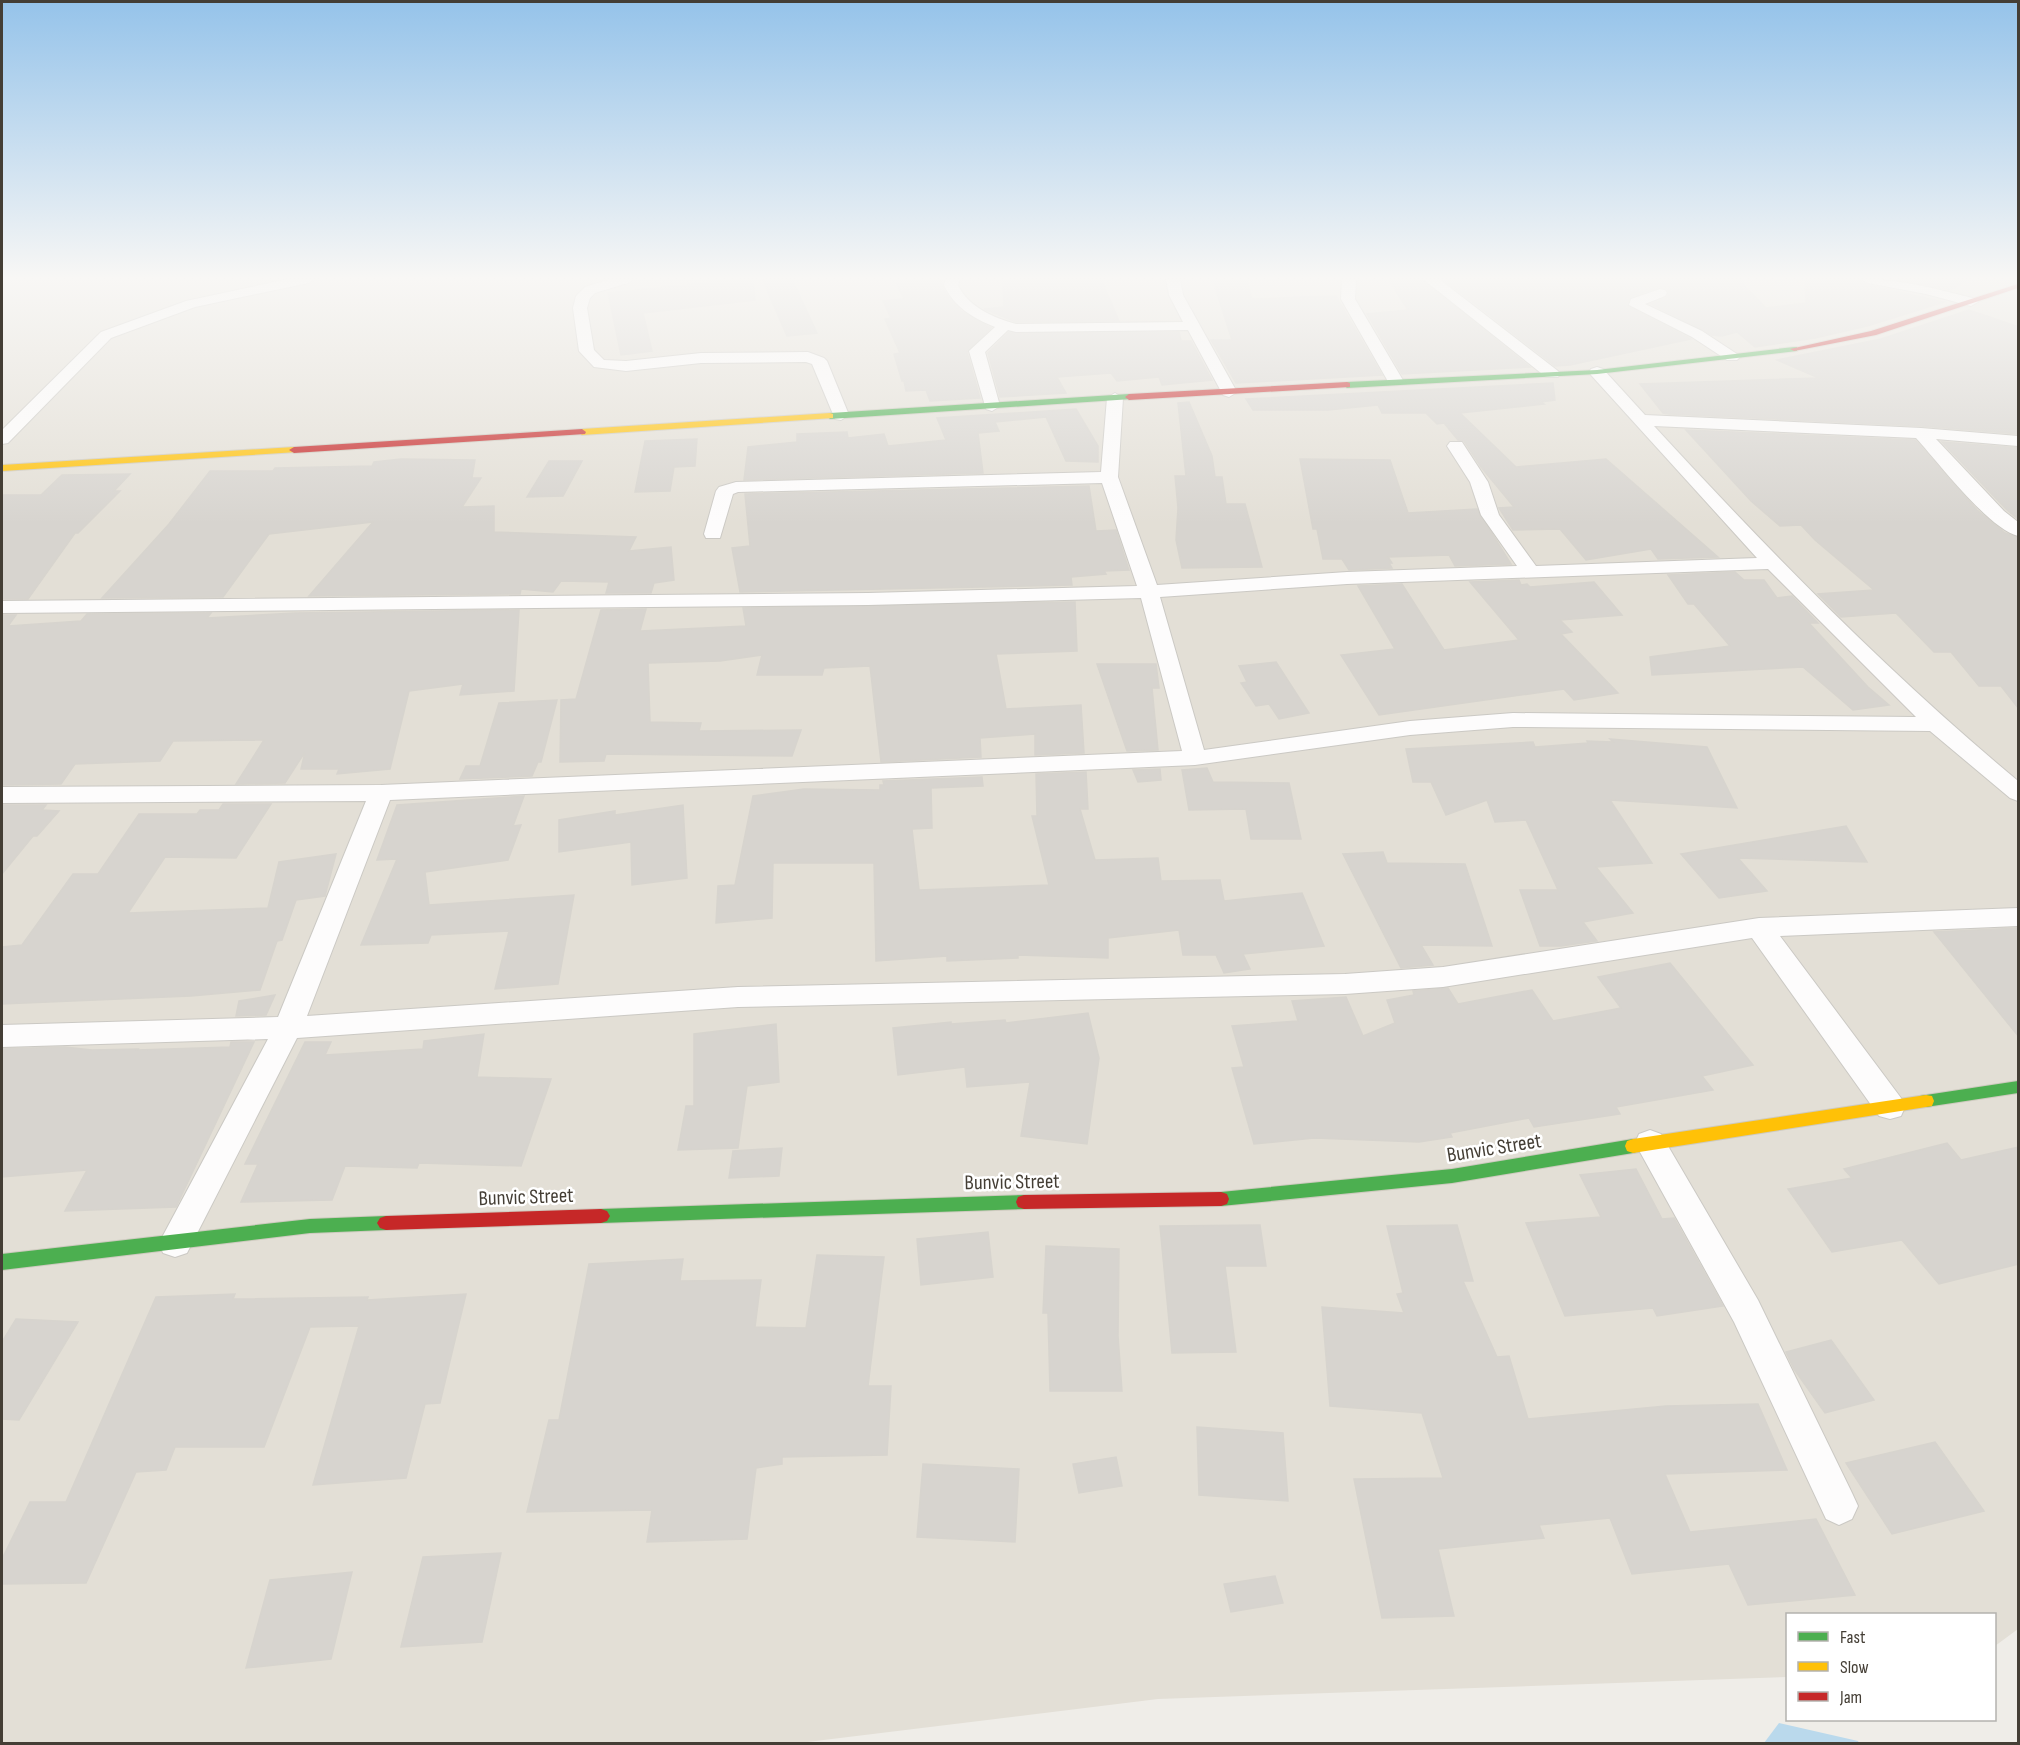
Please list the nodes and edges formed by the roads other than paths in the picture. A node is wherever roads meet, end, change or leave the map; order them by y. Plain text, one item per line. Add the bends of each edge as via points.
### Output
1 (81, 360) edge
2 (596, 360) edge
3 (678, 360) edge
4 (817, 360) edge
5 (980, 360) edge
6 (1212, 360) edge
7 (1384, 360) edge
8 (1535, 360) edge
9 (1701, 360) edge
10 (1597, 372) junction
11 (1552, 374) junction
12 (1396, 382) junction
13 (1229, 392) junction
14 (1115, 398) junction
15 (992, 406) junction
16 (841, 415) junction
17 (1640, 420) junction
18 (1921, 433) junction
19 (2, 439) edge
20 (2019, 441) edge
21 (1456, 446) dead end
22 (2, 468) edge
23 (1108, 477) junction
24 (2019, 530) edge
25 (713, 534) dead end
26 (1775, 563) junction
27 (1529, 570) junction
28 (1149, 591) junction
29 (2, 607) edge
30 (1936, 724) junction
31 (1195, 758) junction
32 (381, 793) junction
33 (2019, 793) edge
34 (2, 795) edge
35 (2019, 917) edge
36 (1759, 927) junction
37 (288, 1028) junction
38 (2, 1036) edge
39 (2019, 1087) edge
40 (1890, 1107) junction
41 (1650, 1143) junction
42 (175, 1243) junction
43 (2, 1262) edge
44 (1839, 1506) dead end

1 - 19 street
2 - 3 street via 626,366
4 - 16 street
5 - 15 street
6 - 13 street
7 - 12 street
8 - 11 street
9 - 10 main road
10 - 11 main road
10 - 17 street
11 - 12 main road
12 - 13 main road
13 - 14 main road
14 - 15 main road
14 - 23 street
15 - 16 main road
16 - 22 main road
17 - 18 street
17 - 26 street
18 - 20 street
18 - 24 street via 1997,515
21 - 27 street via 1479,482 1490,514
23 - 25 street via 736,488 725,491
23 - 28 street
26 - 27 street
26 - 30 street
27 - 28 street
28 - 29 street via 868,599
28 - 31 street
30 - 31 street via 1513,720 1410,728
30 - 33 street
31 - 32 street
32 - 34 street
32 - 37 street
35 - 36 street
36 - 37 street via 1421,979 738,997
36 - 40 street
37 - 38 street
37 - 42 street
39 - 40 main road, Bunvic Street
40 - 41 main road, Bunvic Street
41 - 42 main road, Bunvic Street via 1452,1176 1219,1199 386,1222 310,1226
41 - 44 street via 1746,1311
42 - 43 main road, Bunvic Street

